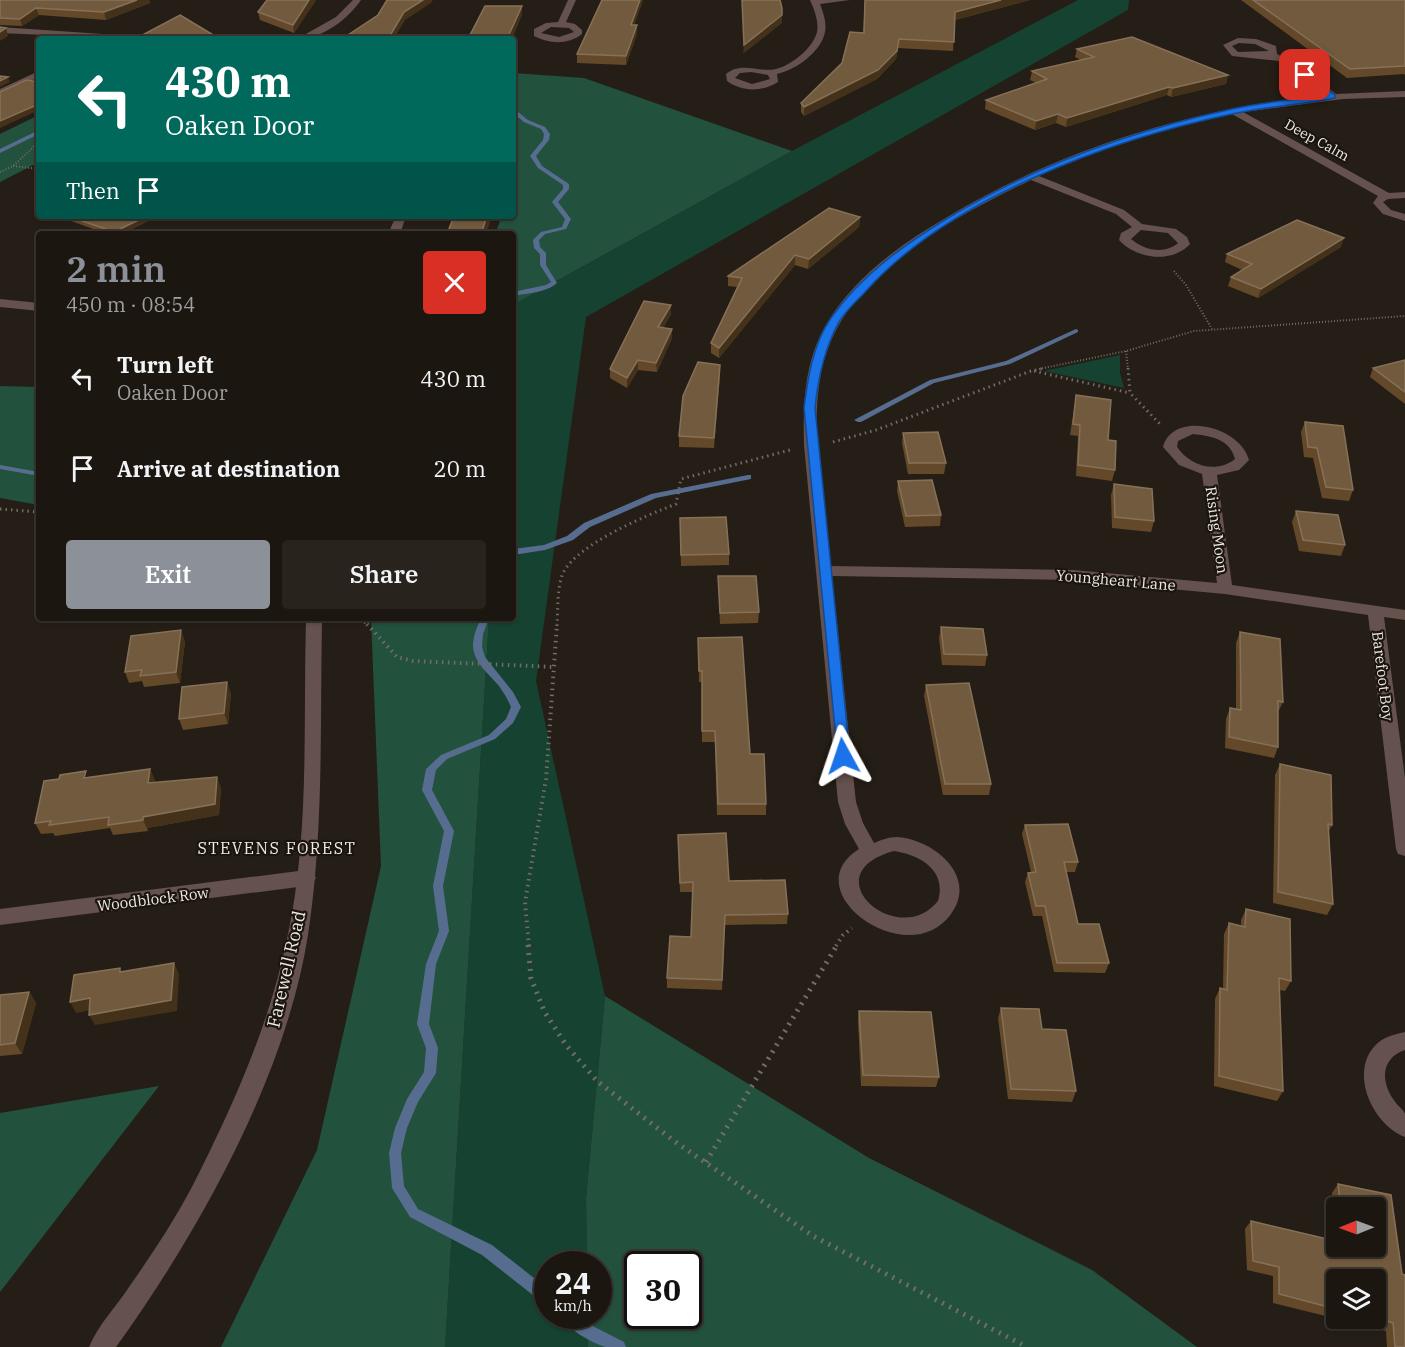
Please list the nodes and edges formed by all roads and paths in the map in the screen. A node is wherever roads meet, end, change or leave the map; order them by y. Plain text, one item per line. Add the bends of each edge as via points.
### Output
1 (357, 0) edge
2 (572, 0) edge
3 (846, 0) edge
4 (814, 1) edge
5 (561, 24) dead end
6 (0, 30) edge
7 (73, 36) edge
8 (307, 36) edge
9 (1270, 55) dead end
10 (771, 72) dead end
11 (36, 75) edge
12 (0, 93) edge
13 (1405, 94) edge
14 (1333, 96) junction
15 (1234, 111) junction
16 (36, 145) edge
17 (13, 166) junction
18 (36, 169) edge
19 (0, 172) edge
20 (1030, 176) junction
21 (1405, 195) edge
22 (1387, 196) junction
23 (1405, 218) edge
24 (1139, 227) junction
25 (1154, 253) junction
26 (0, 303) edge
27 (36, 308) edge
28 (1405, 315) edge
29 (1212, 329) junction
30 (1126, 351) junction
31 (1031, 370) junction
32 (1130, 393) junction
33 (1180, 433) junction
34 (812, 445) junction
35 (1209, 471) junction
36 (681, 479) joint
37 (676, 504) joint
38 (0, 509) edge
39 (36, 512) edge
40 (825, 571) junction
41 (1225, 589) junction
42 (1375, 610) junction
43 (1405, 615) edge
44 (314, 621) edge
45 (364, 621) edge
46 (554, 667) junction
47 (1405, 849) edge
48 (869, 850) junction
49 (306, 879) junction
50 (869, 915) junction
51 (0, 917) edge
52 (1405, 1041) edge
53 (1405, 1127) edge
54 (706, 1162) junction
55 (100, 1347) edge
56 (1027, 1347) edge

1 - 8 street via 338,20
2 - 5 street
3 - 4 street
4 - 10 street via 821,21 815,41 796,62
6 - 7 street
9 - 14 street via 1291,64
11 - 12 street
13 - 14 street
14 - 15 street
15 - 20 street via 1145,133
15 - 22 street, Deep Calm
16 - 17 path
17 - 18 path
17 - 19 path
20 - 24 street via 1120,212
20 - 34 street via 917,241 858,291 836,319 813,375 809,408
21 - 22 street
22 - 23 street via 1379,199 1381,208
24 - 25 street via 1127,232 1125,240
24 - 25 street via 1172,231 1183,239 1180,249
25 - 29 path via 1190,288
26 - 27 street
28 - 29 path
29 - 30 path
30 - 31 path
30 - 32 path
31 - 32 path
31 - 34 path via 876,430
32 - 33 path via 1160,424
33 - 35 street, Rising Moon via 1172,439 1170,447 1175,457
33 - 35 street, Rising Moon via 1193,430 1220,434 1241,450 1242,460 1236,466
34 - 36 path
34 - 40 street
35 - 41 street, Rising Moon
36 - 37 path
37 - 46 path via 647,514 568,565 561,577
38 - 39 path
40 - 41 street, Youngheart Lane via 1062,575
40 - 48 street via 847,802
41 - 42 street, Youngheart Lane
42 - 43 street, Youngheart Lane
42 - 47 street, Barefoot Boy
44 - 49 street, Farewell Road
45 - 46 path via 397,657 412,661
46 - 54 path via 546,779 525,902 531,978 544,1011 597,1082
48 - 50 street via 855,862 849,876 851,893
48 - 50 street via 894,844 925,852 947,873 951,893 934,919 913,926 889,924
49 - 51 street, Woodblock Row
49 - 55 street, Farewell Road via 280,1009 254,1081 177,1231
50 - 54 path via 843,935
52 - 53 street via 1388,1047 1376,1060 1374,1082 1382,1103
54 - 56 path via 813,1236

